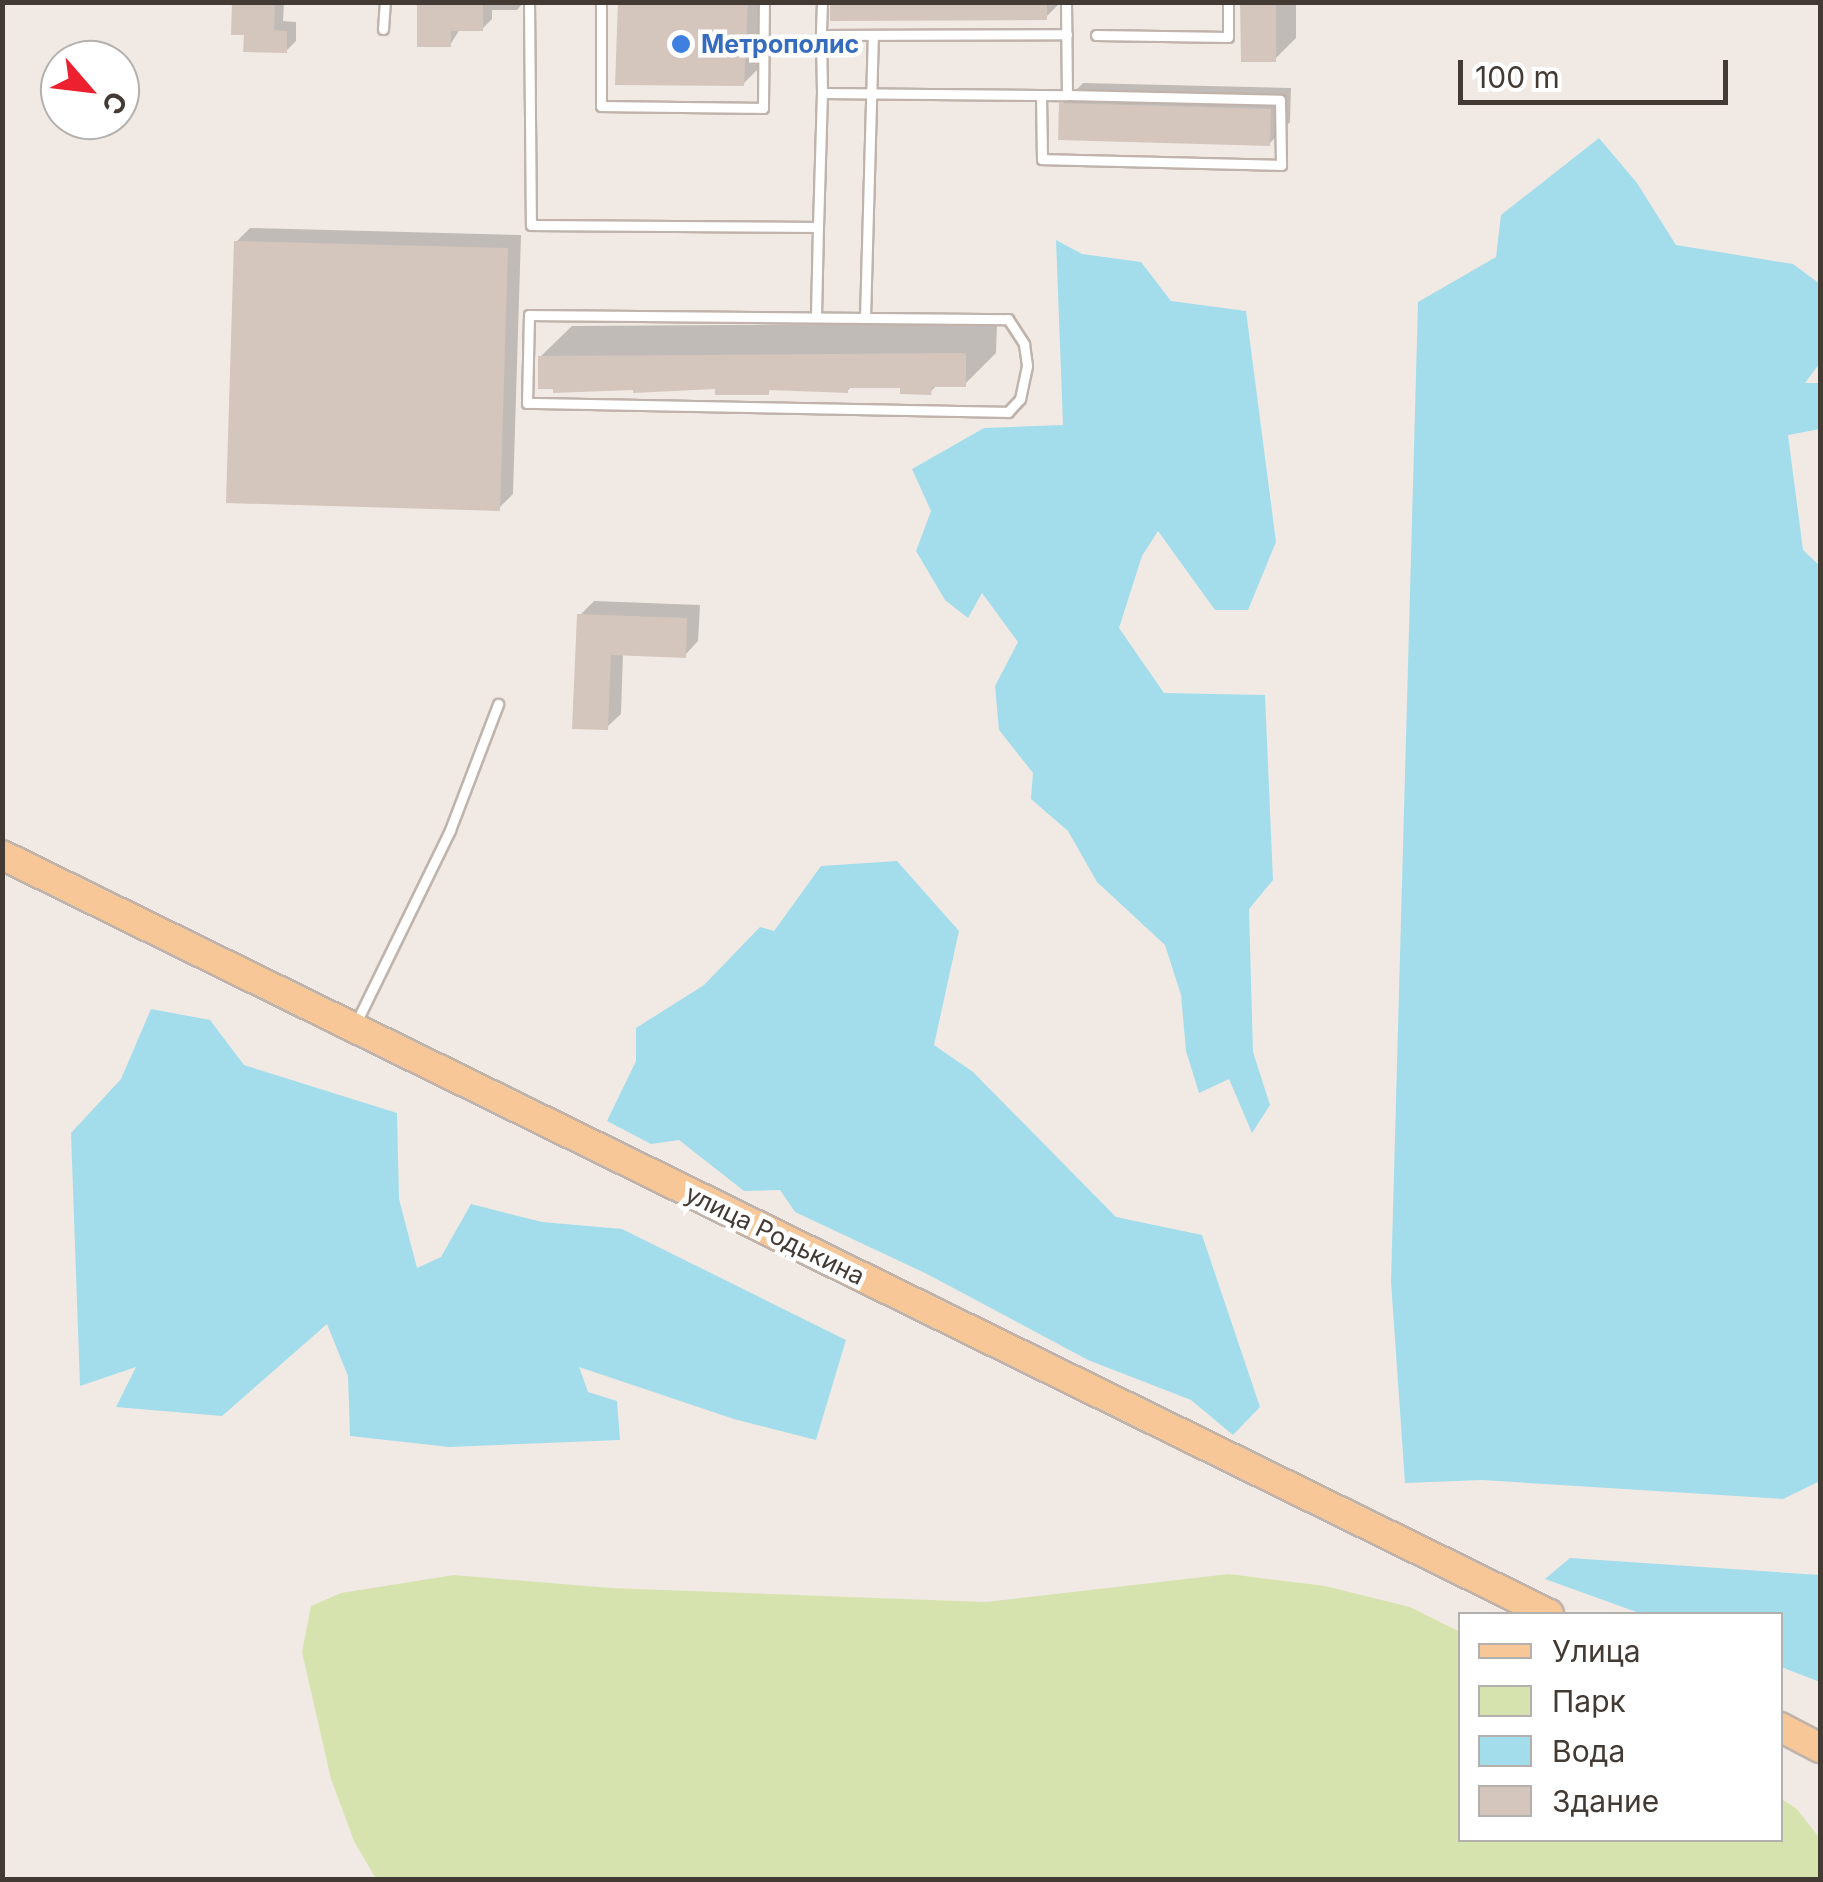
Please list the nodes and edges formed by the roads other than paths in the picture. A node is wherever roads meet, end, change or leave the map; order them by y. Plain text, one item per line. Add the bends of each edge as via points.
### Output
1 (384, 2) edge
2 (529, 2) edge
3 (601, 2) edge
4 (764, 2) edge
5 (822, 2) edge
6 (1066, 2) edge
7 (1228, 2) edge
8 (384, 29) dead end
9 (1066, 34) junction
10 (822, 35) junction
11 (873, 35) junction
12 (1096, 35) dead end
13 (822, 93) junction
14 (872, 94) junction
15 (1042, 95) junction
16 (1068, 95) junction
17 (818, 227) junction
18 (816, 318) junction
19 (865, 318) junction
20 (498, 704) dead end
21 (2, 854) edge
22 (354, 1028) junction
23 (1545, 1612) edge
24 (1783, 1729) edge
25 (1820, 1748) edge

1 - 8 lane
2 - 17 lane via 531,224
3 - 4 lane via 601,106 763,108
5 - 10 lane
6 - 9 lane
7 - 12 lane via 1228,37
9 - 11 lane
9 - 16 lane
10 - 11 lane
10 - 13 lane
11 - 14 lane
13 - 14 lane
13 - 17 lane
14 - 15 lane
14 - 19 lane
15 - 16 lane
15 - 16 lane via 1042,159 1280,165 1280,100
17 - 18 lane
18 - 19 lane
18 - 19 lane via 529,316 527,403 1008,412 1020,399 1024,344 1008,319
20 - 22 lane via 450,830
21 - 22 main road, улица Родькина
22 - 23 main road, улица Родькина
24 - 25 main road

